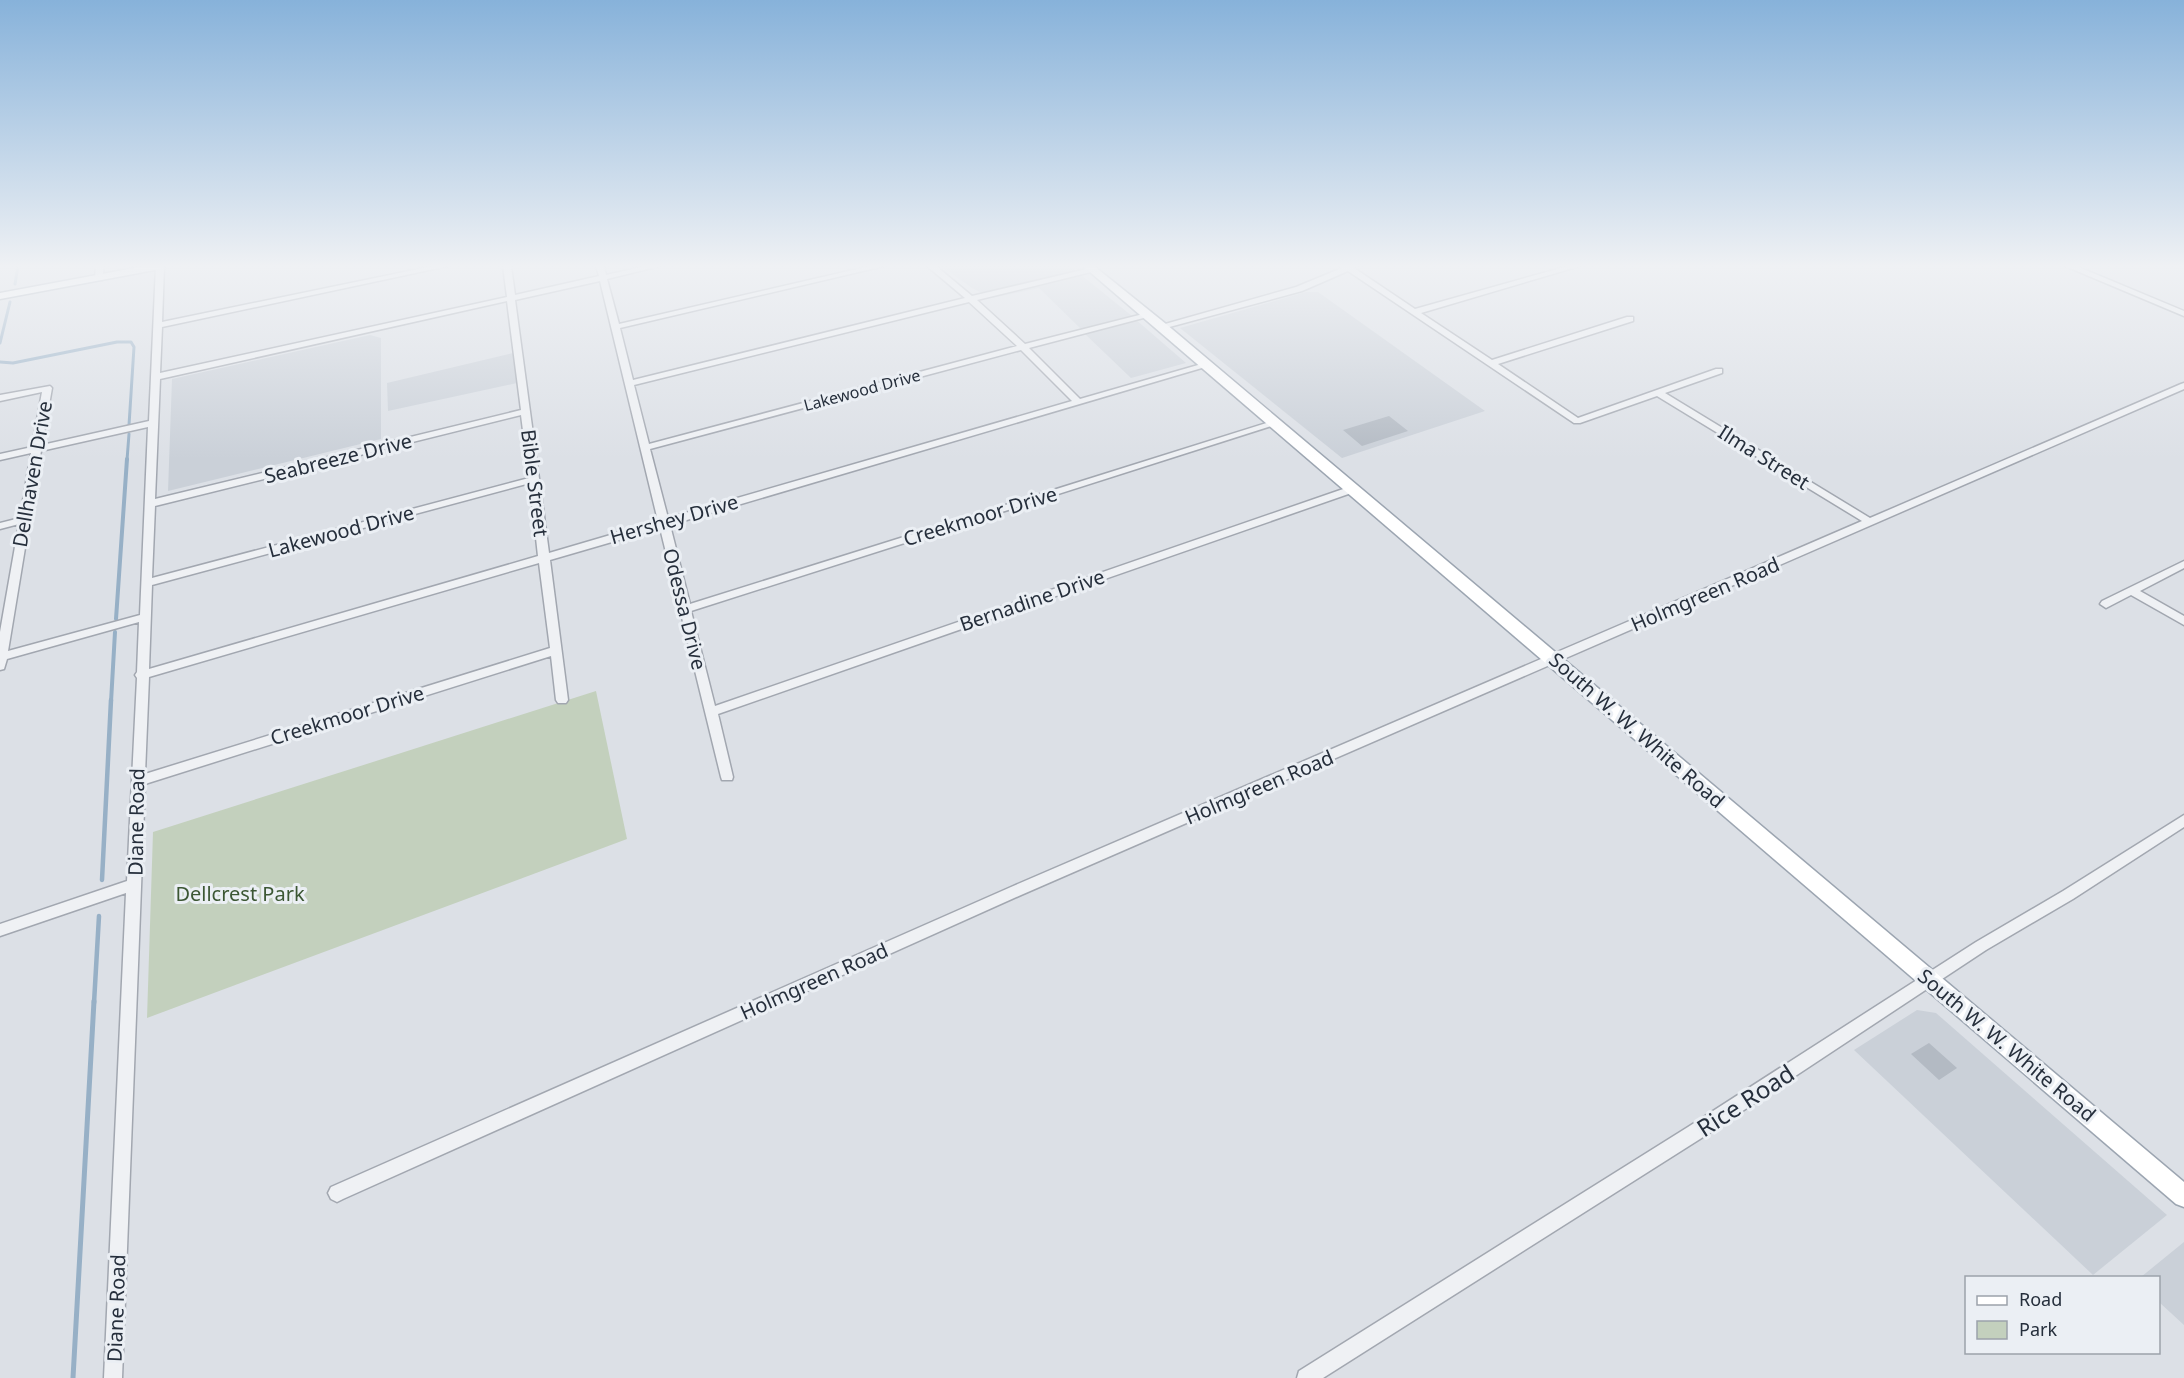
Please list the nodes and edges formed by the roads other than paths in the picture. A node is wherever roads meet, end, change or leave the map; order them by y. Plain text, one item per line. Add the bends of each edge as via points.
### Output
1 (156, 330) edge
2 (366, 330) edge
3 (516, 330) edge
4 (616, 330) edge
5 (844, 330) edge
6 (1006, 330) edge
7 (1086, 330) edge
8 (1167, 330) edge
9 (1442, 330) edge
10 (1594, 330) edge
11 (1023, 347) junction
12 (1491, 363) junction
13 (1208, 365) junction
14 (1719, 371) dead end
15 (155, 377) junction
16 (630, 384) junction
17 (2184, 386) edge
18 (1658, 392) junction
19 (0, 398) edge
20 (1078, 402) junction
21 (526, 411) junction
22 (154, 423) junction
23 (1276, 423) junction
24 (645, 448) junction
25 (36, 449) junction
26 (0, 458) edge
27 (535, 479) junction
28 (1353, 489) junction
29 (149, 504) junction
30 (24, 520) junction
31 (664, 522) junction
32 (1870, 522) junction
33 (0, 526) edge
34 (545, 557) junction
35 (2184, 564) edge
36 (146, 583) junction
37 (2132, 591) junction
38 (5, 603) edge
39 (2106, 604) dead end
40 (685, 609) junction
41 (144, 617) junction
42 (2184, 621) edge
43 (556, 650) junction
44 (1554, 659) junction
45 (1, 661) edge
46 (141, 675) junction
47 (562, 700) dead end
48 (711, 712) junction
49 (727, 777) dead end
50 (137, 781) junction
51 (2184, 820) edge
52 (135, 884) junction
53 (0, 930) edge
54 (1930, 981) junction
55 (337, 1193) dead end
56 (2184, 1196) edge
57 (113, 1378) edge
58 (1306, 1378) edge

1 - 15 street, Diane Road
2 - 15 street
3 - 21 street, Bible Street
4 - 16 street, Odessa Drive
5 - 16 street
6 - 11 street
7 - 11 street, Lakewood Drive
8 - 13 main road, South W. W. White Road
9 - 12 street
10 - 12 street
11 - 20 street
11 - 24 street, Lakewood Drive
12 - 18 street via 1578,421
13 - 20 street, Hershey Drive
13 - 23 main road, South W. W. White Road
14 - 18 street
15 - 22 street, Diane Road
16 - 24 street, Odessa Drive
17 - 32 street, Holmgreen Road
18 - 32 street, Ilma Street
19 - 25 street, Dellhaven Drive via 47,388
20 - 31 street, Hershey Drive
21 - 27 street, Bible Street
21 - 29 street, Seabreeze Drive
22 - 25 street
22 - 29 street, Diane Road
23 - 28 main road, South W. W. White Road
23 - 40 street, Creekmoor Drive
24 - 31 street, Odessa Drive
25 - 26 street
25 - 30 street, Dellhaven Drive
27 - 34 street, Bible Street
27 - 36 street, Lakewood Drive
28 - 44 main road, South W. W. White Road
28 - 48 street, Bernadine Drive
29 - 36 street, Diane Road
30 - 33 street
30 - 38 street, Dellhaven Drive
31 - 34 street, Hershey Drive
31 - 40 street, Odessa Drive
32 - 44 street, Holmgreen Road
34 - 43 street, Bible Street
34 - 46 street, Hershey Drive
35 - 37 street
36 - 41 street, Diane Road
37 - 39 street
37 - 42 street
38 - 45 street, Dellhaven Drive
40 - 48 street, Odessa Drive
41 - 45 street
41 - 46 street, Diane Road
43 - 47 street, Bible Street
43 - 50 street, Creekmoor Drive
44 - 54 main road, South W. W. White Road
44 - 55 street, Holmgreen Road via 1016,891
46 - 50 street, Diane Road
48 - 49 street, Odessa Drive
50 - 52 street, Diane Road
51 - 54 street, Rice Road
52 - 53 street
52 - 57 street, Diane Road
54 - 56 main road, South W. W. White Road
54 - 58 street, Rice Road

